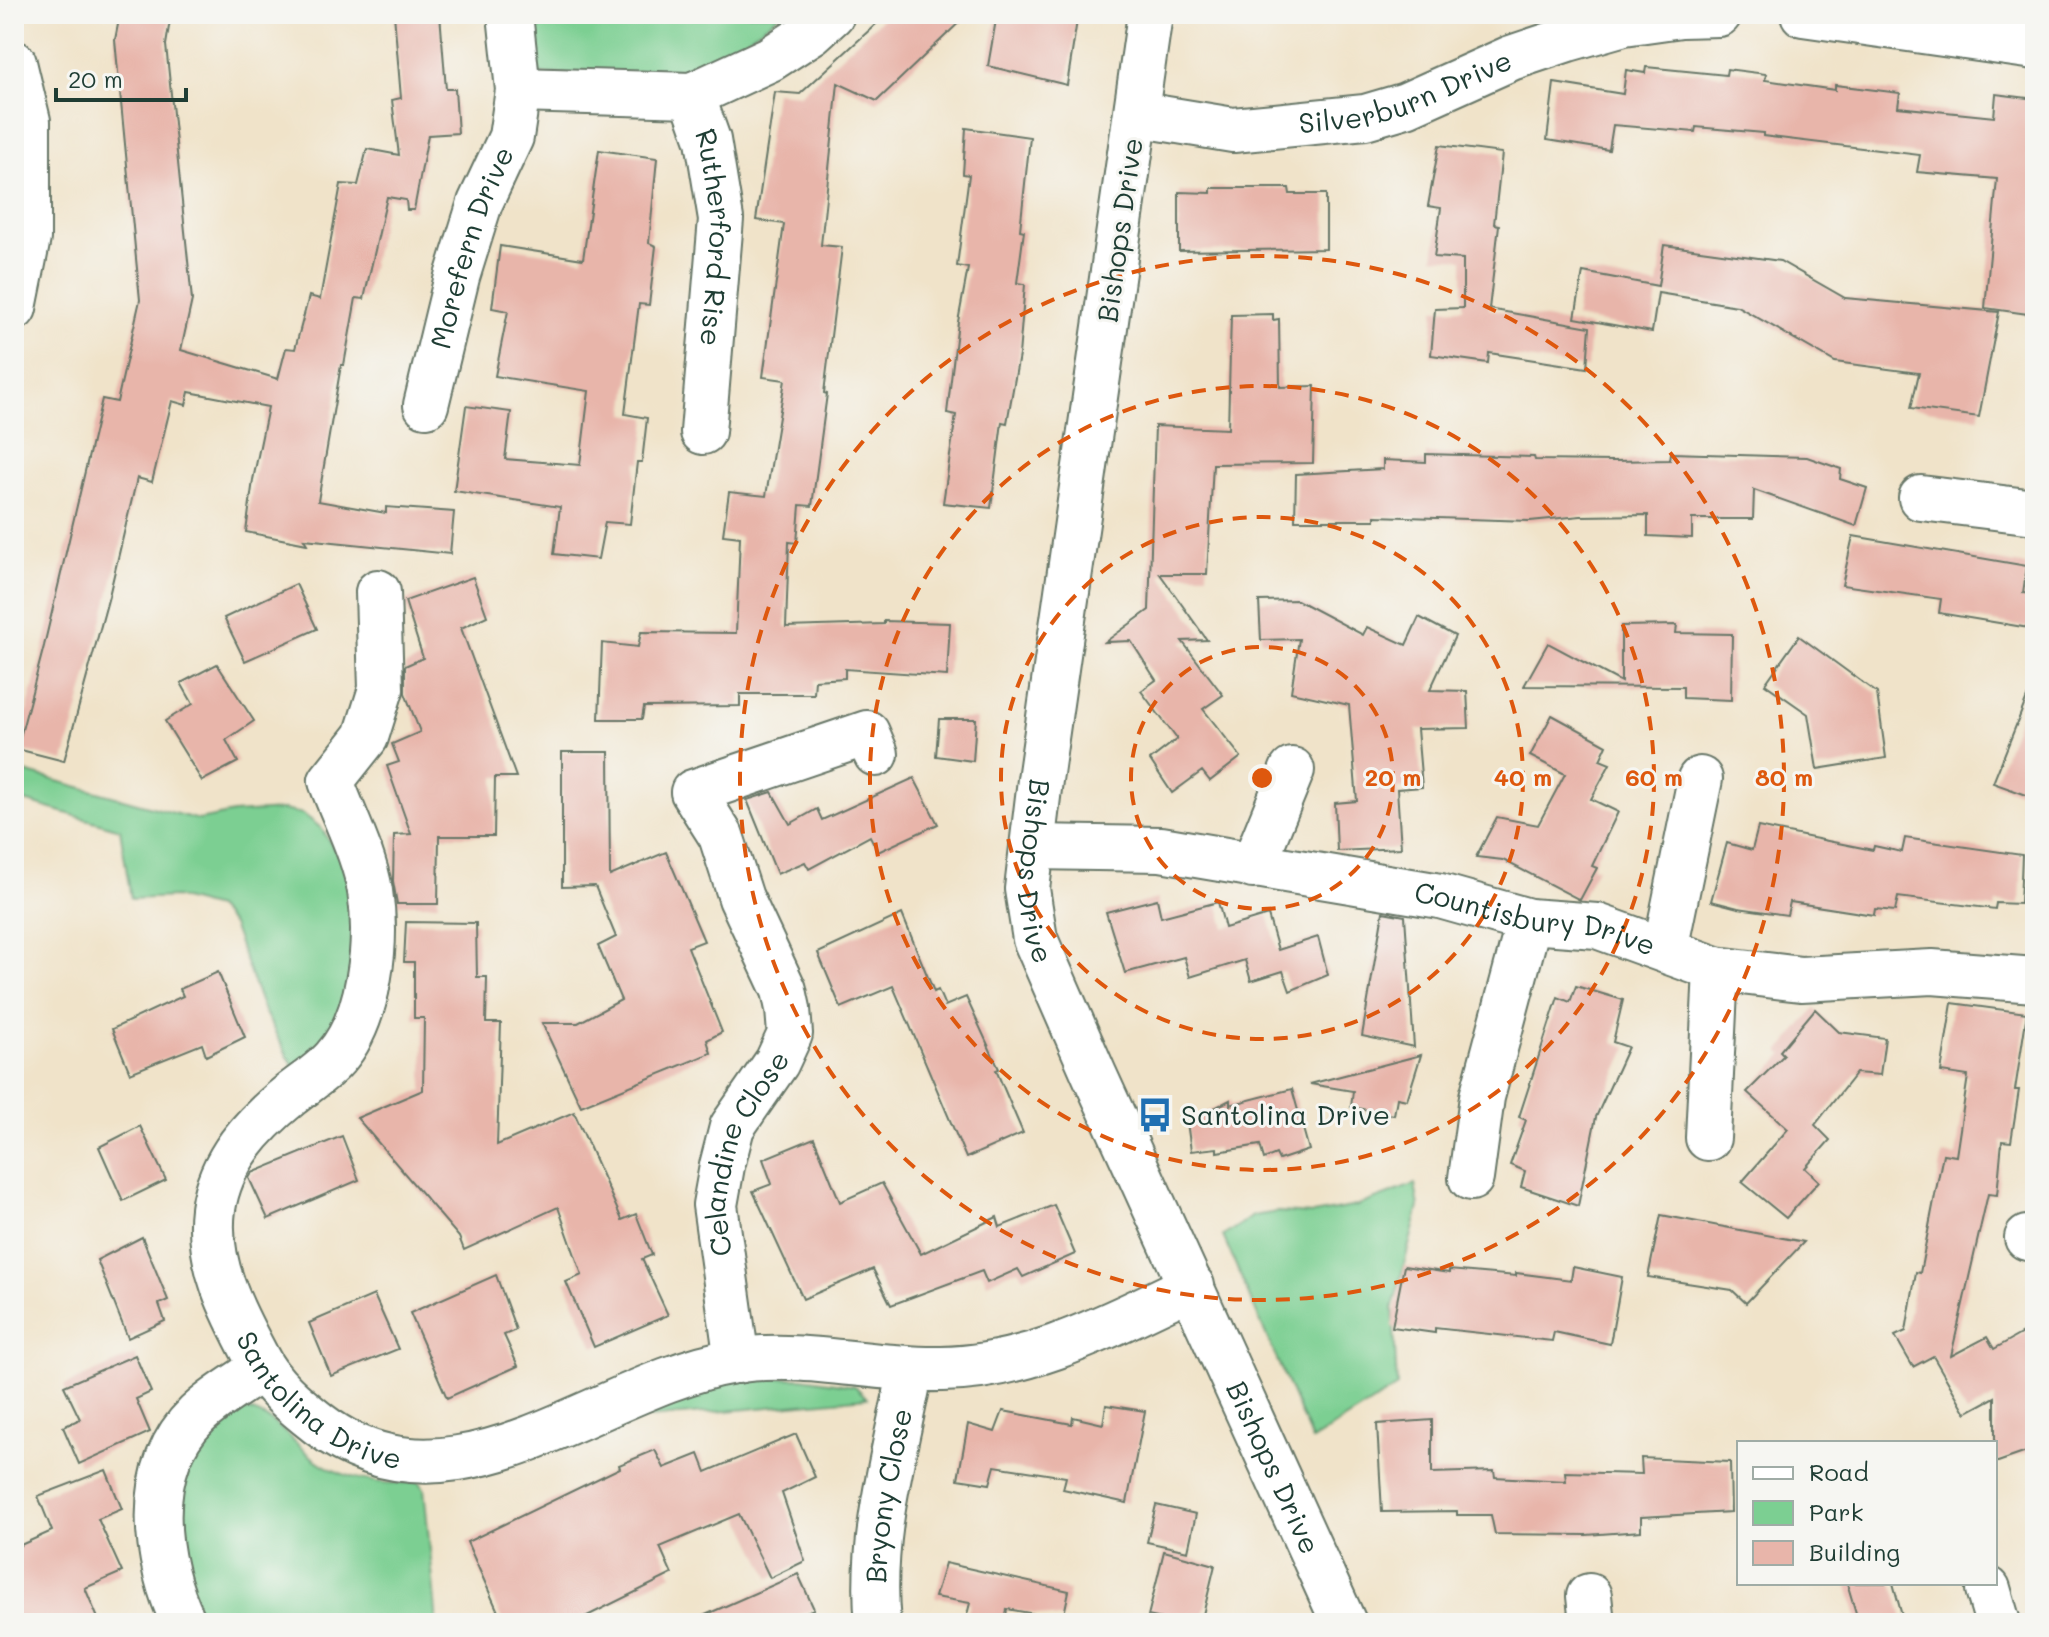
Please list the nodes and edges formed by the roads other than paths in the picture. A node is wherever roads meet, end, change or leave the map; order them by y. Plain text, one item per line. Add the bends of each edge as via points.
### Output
1 (510, 14) edge
2 (832, 14) edge
3 (1150, 14) edge
4 (1719, 14) edge
5 (1803, 14) edge
6 (1534, 31) edge
7 (2035, 47) edge
8 (14, 63) edge
9 (518, 90) junction
10 (692, 95) junction
11 (1136, 114) junction
12 (14, 308) edge
13 (426, 405) dead end
14 (703, 432) dead end
15 (1921, 498) dead end
16 (2035, 512) edge
17 (378, 592) dead end
18 (876, 754) dead end
19 (1292, 770) dead end
20 (1700, 779) dead end
21 (1032, 847) junction
22 (1253, 866) junction
23 (1529, 921) junction
24 (1665, 950) junction
25 (1716, 969) junction
26 (2035, 980) edge
27 (1708, 1138) dead end
28 (1471, 1178) dead end
29 (1192, 1286) junction
30 (737, 1361) junction
31 (262, 1368) junction
32 (911, 1369) junction
33 (184, 1623) edge
34 (878, 1623) edge
35 (1344, 1623) edge

1 - 9 street, Morefern Drive
2 - 10 street via 770,59
3 - 11 street, Bishops Drive
4 - 6 street, Silverburn Drive
5 - 7 street
6 - 11 street, Silverburn Drive via 1511,58 1406,105 1365,117 1233,130
8 - 12 street via 28,121 28,238
9 - 10 street
9 - 13 street, Morefern Drive via 511,137 480,203
10 - 14 street, Rutherford Rise via 708,140 721,219
11 - 21 street, Bishops Drive
15 - 16 street
17 - 31 street, Santolina Drive via 381,689 366,737 331,781 370,891 370,976 350,1036 335,1058 245,1135 213,1210 218,1272
18 - 30 street, Celandine Close via 867,733 693,792 721,836 741,898 784,990 790,1034 732,1127 717,1192
19 - 22 street
20 - 24 street
21 - 22 street, Countisbury Drive via 1161,849
21 - 29 street, Bishops Drive via 1027,889 1035,939
22 - 23 street, Countisbury Drive via 1440,896
23 - 24 street, Countisbury Drive via 1597,926
23 - 28 street via 1482,1097
24 - 25 street, Countisbury Drive
25 - 26 street, Countisbury Drive via 1801,979 1932,972
25 - 27 street
29 - 32 street, Santolina Drive via 1031,1356 981,1367
29 - 35 street, Bishops Drive
30 - 31 street, Santolina Drive via 675,1378 487,1453 435,1461 381,1455 335,1436
30 - 32 street, Santolina Drive
31 - 33 street via 196,1415 175,1444 163,1475 161,1562
32 - 34 street, Bryony Close via 884,1512 875,1586

